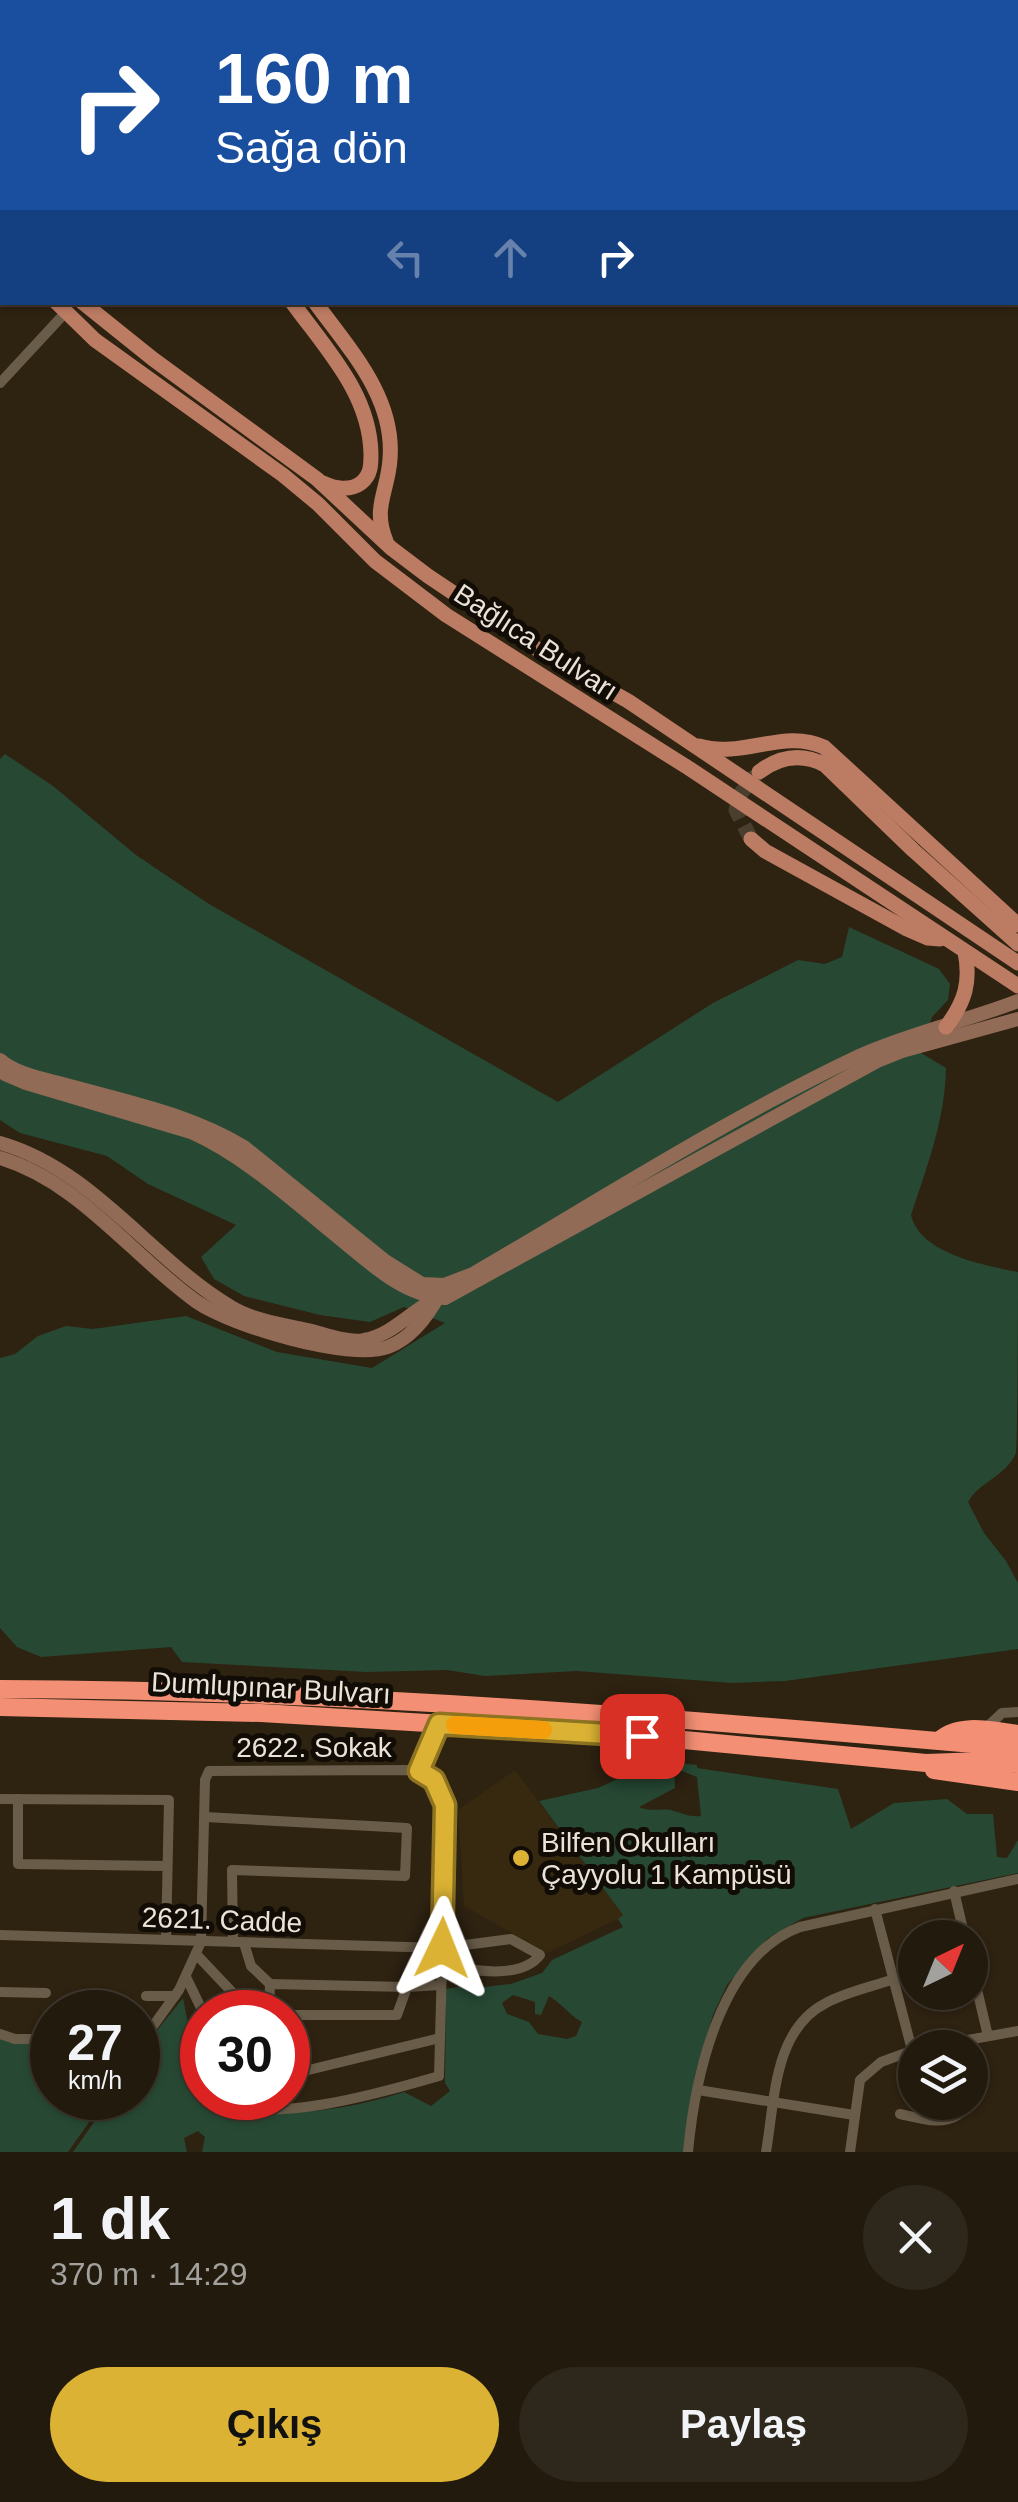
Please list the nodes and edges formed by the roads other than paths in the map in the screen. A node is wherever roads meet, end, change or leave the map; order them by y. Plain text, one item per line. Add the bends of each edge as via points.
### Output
1 (86, 305) edge
2 (294, 305) edge
3 (318, 305) edge
4 (60, 308) edge
5 (0, 383) edge
6 (317, 479) junction
7 (388, 545) junction
8 (685, 740) junction
9 (759, 772) dead end
10 (751, 839) tunnel mouth
11 (1018, 925) edge
12 (998, 927) junction
13 (1018, 933) edge
14 (946, 939) junction
15 (1018, 944) edge
16 (965, 952) junction
17 (1018, 963) edge
18 (1018, 986) edge
19 (1018, 1001) edge
20 (1018, 1019) edge
21 (946, 1027) junction
22 (0, 1060) edge
23 (0, 1071) edge
24 (0, 1143) edge
25 (0, 1158) edge
26 (441, 1292) junction
27 (0, 1678) edge
28 (0, 1689) edge
29 (108, 1700) junction
30 (0, 1707) edge
31 (1018, 1712) edge
32 (0, 1719) edge
33 (439, 1724) junction
34 (1018, 1734) edge
35 (984, 1746) junction
36 (1018, 1748) edge
37 (875, 1760) junction
38 (1018, 1764) edge
39 (419, 1771) junction
40 (1018, 1782) edge
41 (0, 1799) edge
42 (18, 1799) junction
43 (204, 1818) junction
44 (166, 1866) junction
45 (1018, 1878) edge
46 (954, 1891) junction
47 (875, 1909) junction
48 (961, 1920) edge
49 (0, 1936) edge
50 (166, 1940) junction
51 (201, 1942) junction
52 (239, 1943) junction
53 (442, 1948) junction
54 (196, 1954) junction
55 (465, 1968) dead end
56 (186, 1977) junction
57 (894, 1979) junction
58 (270, 1984) junction
59 (441, 1986) junction
60 (406, 1987) junction
61 (192, 1990) edge
62 (228, 1990) edge
63 (270, 1990) edge
64 (0, 1992) edge
65 (30, 1993) edge
66 (160, 1996) edge
67 (175, 1996) junction
68 (310, 2014) edge
69 (160, 2017) edge
70 (911, 2030) edge
71 (1018, 2031) edge
72 (0, 2034) edge
73 (988, 2036) edge
74 (440, 2038) junction
75 (30, 2040) edge
76 (898, 2056) edge
77 (310, 2070) edge
78 (698, 2090) junction
79 (775, 2102) junction
80 (310, 2103) edge
81 (854, 2115) junction
82 (688, 2152) edge
83 (766, 2152) edge
84 (850, 2152) edge

1 - 6 main road, Bağlıca Bulvarı
2 - 6 main road via 354,389 369,425 371,464 363,481 338,488
3 - 7 main road via 381,399 390,439 379,508
4 - 5 street
4 - 14 main road, Bağlıca Bulvarı via 283,475 375,561 457,623
6 - 7 main road, Bağlıca Bulvarı
7 - 8 main road, Bağlıca Bulvarı via 546,655
8 - 11 main road via 725,751 786,740 824,747
8 - 17 main road, Bağlıca Bulvarı
9 - 12 main road via 797,756 825,765
10 - 14 main road via 905,928
12 - 13 main road
12 - 15 main road
14 - 16 main road, Bağlıca Bulvarı
16 - 18 main road, Bağlıca Bulvarı
16 - 21 main road via 967,990
19 - 21 street
20 - 26 street via 877,1061 472,1287 455,1296
21 - 26 street via 856,1058
22 - 26 street via 224,1135 385,1261
23 - 26 street via 216,1143 382,1273 415,1292
24 - 26 street via 70,1174 198,1284 268,1321 362,1341 390,1331
25 - 26 street via 62,1187 198,1303 266,1332 358,1352 378,1350 413,1330
27 - 29 highway via 82,1683
28 - 29 highway, Dumlupınar Bulvarı
29 - 30 highway, Dumlupınar Bulvarı
29 - 32 highway via 86,1716
29 - 33 highway, Dumlupınar Bulvarı
29 - 35 highway, Dumlupınar Bulvarı via 606,1712
31 - 35 street via 1002,1713
33 - 37 highway, Dumlupınar Bulvarı
33 - 39 street
34 - 35 highway
35 - 36 highway, Dumlupınar Bulvarı
35 - 37 highway, Dumlupınar Bulvarı via 926,1763
35 - 38 highway, Dumlupınar Bulvarı
37 - 40 highway
39 - 43 street, 2622. Sokak via 210,1771
39 - 53 street via 434,1780 445,1805
41 - 42 street
42 - 44 street via 18,1864
42 - 44 street via 169,1800
43 - 51 street
43 - 52 street via 407,1828 405,1876 232,1870
44 - 50 street
45 - 46 street
46 - 47 street
46 - 48 street
47 - 57 street
47 - 78 street via 791,1930 760,1955 724,2006
49 - 50 street, 2621. Cadde
50 - 51 street, 2621. Cadde
51 - 52 street, 2621. Cadde
51 - 54 street
52 - 53 street, 2621. Cadde
52 - 58 street via 250,1966
53 - 55 street, 2621. Cadde via 510,1939 540,1955 504,1971
53 - 59 street
54 - 56 street
54 - 62 street
56 - 61 street
56 - 67 street
57 - 70 street
57 - 79 street via 830,2000 800,2023 786,2043
58 - 60 street
58 - 63 street
59 - 60 street
59 - 74 street
60 - 68 street via 397,2015
64 - 65 street
66 - 67 street
67 - 69 street
71 - 73 street
72 - 75 street
74 - 77 street
74 - 80 street via 438,2076 367,2097
76 - 81 street via 862,2076
78 - 79 street
78 - 82 street
79 - 81 street
79 - 83 street
81 - 84 street

